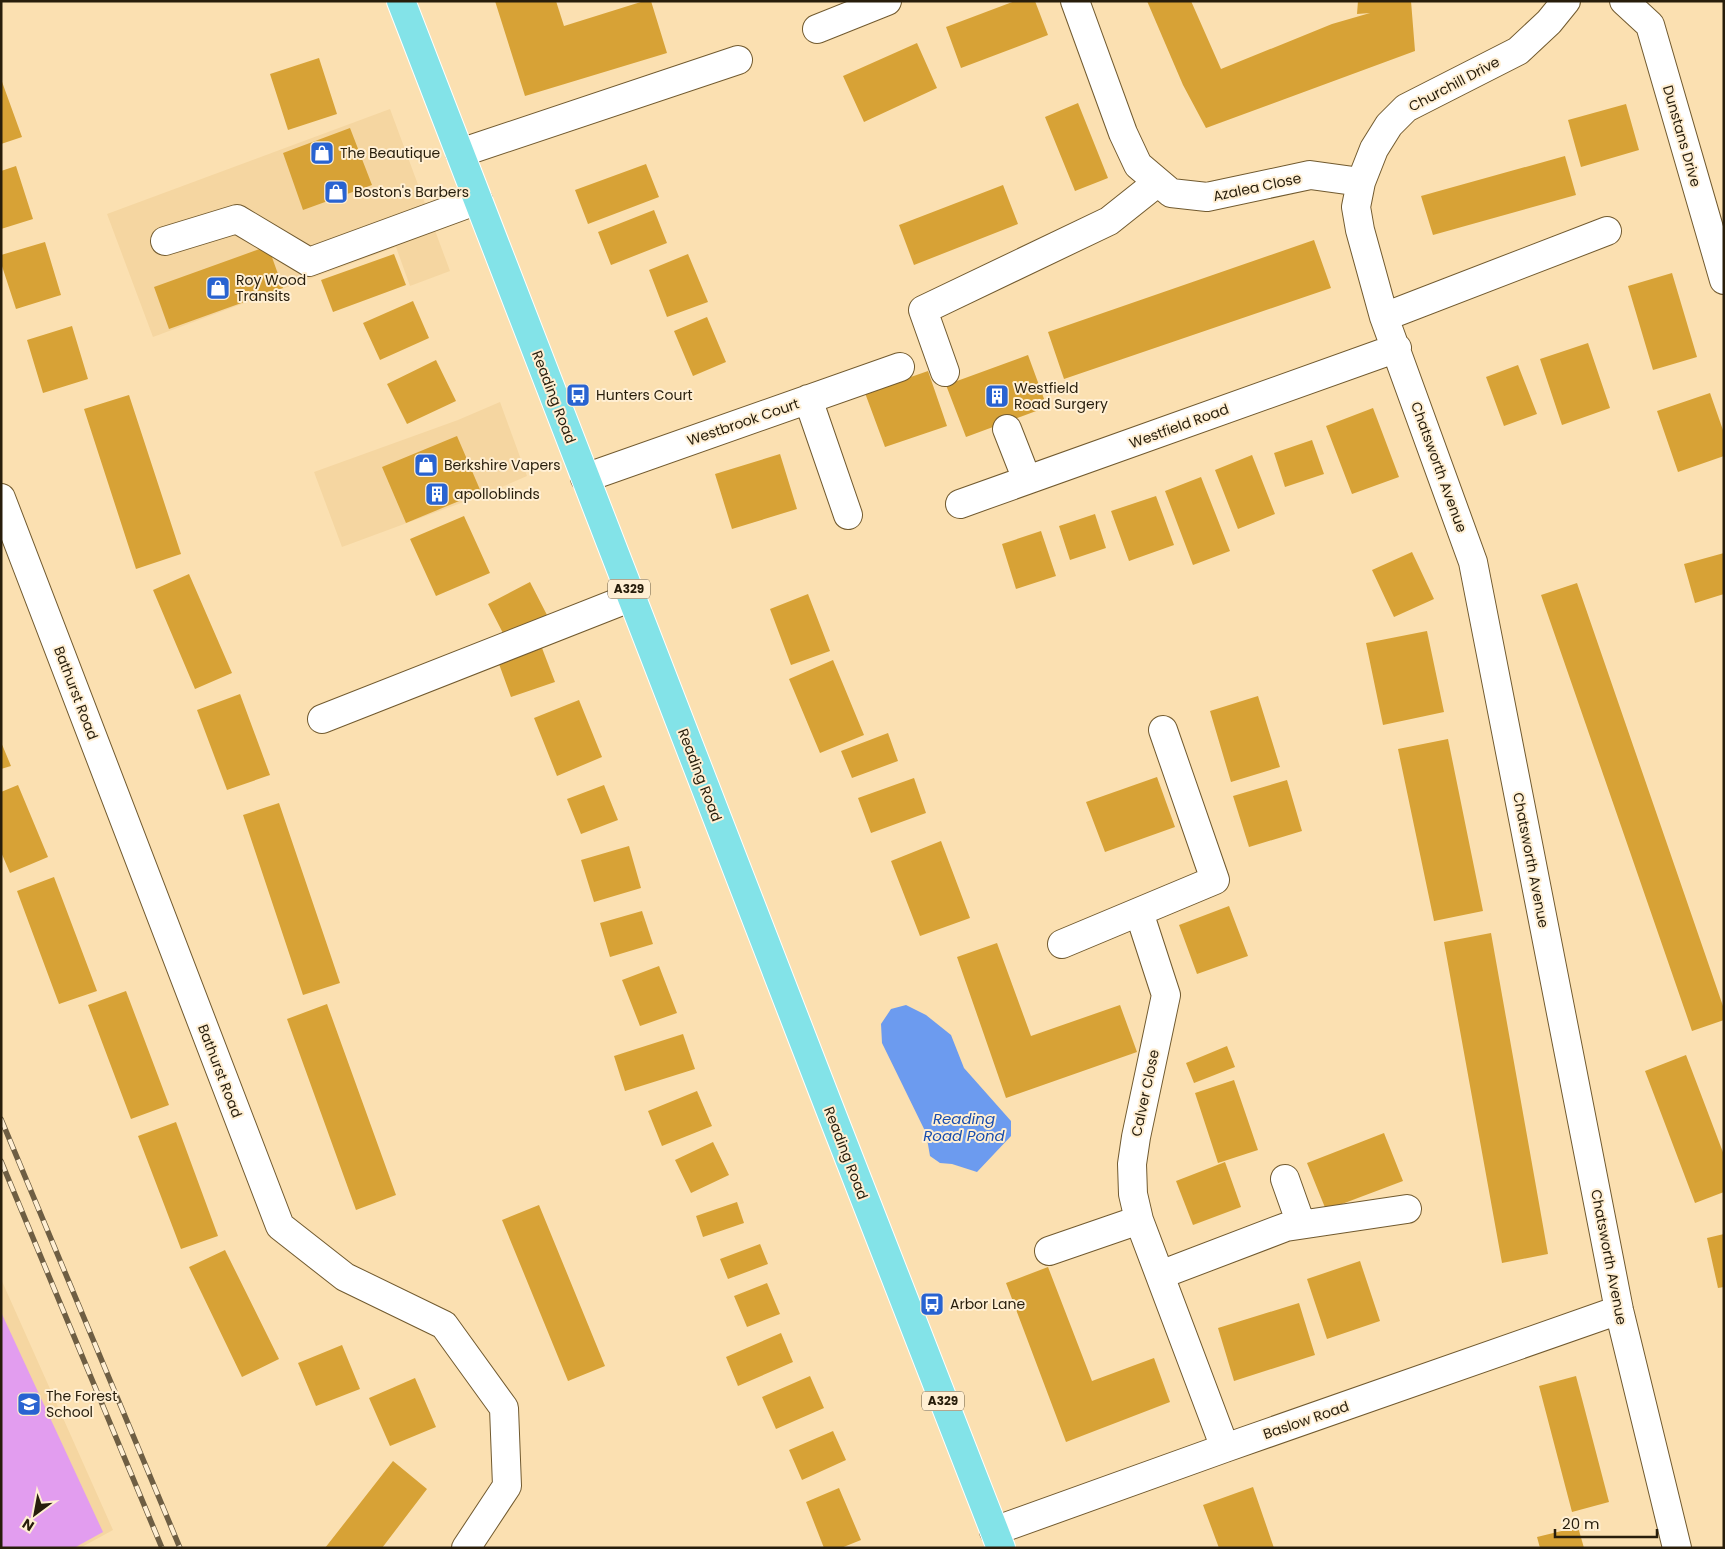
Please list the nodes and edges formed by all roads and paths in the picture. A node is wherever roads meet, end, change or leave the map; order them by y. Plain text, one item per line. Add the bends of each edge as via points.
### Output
1 (401, 1) edge
2 (887, 1) edge
3 (1075, 1) edge
4 (1566, 1) edge
5 (1624, 1) edge
6 (816, 29) dead end
7 (738, 60) dead end
8 (460, 153) junction
9 (1158, 182) junction
10 (1361, 182) junction
11 (478, 200) junction
12 (1607, 231) dead end
13 (166, 241) dead end
14 (1724, 280) edge
15 (1384, 316) junction
16 (1397, 348) junction
17 (900, 367) dead end
18 (945, 372) dead end
19 (808, 399) junction
20 (1007, 429) dead end
21 (586, 478) junction
22 (1027, 480) junction
23 (1, 498) edge
24 (960, 504) dead end
25 (848, 515) dead end
26 (632, 597) junction
27 (322, 719) dead end
28 (1162, 730) dead end
29 (1140, 912) junction
30 (1062, 944) dead end
31 (1285, 1179) dead end
32 (1407, 1209) dead end
33 (1139, 1220) junction
34 (1301, 1224) junction
35 (1049, 1251) dead end
36 (1160, 1275) junction
37 (1619, 1310) junction
38 (1225, 1448) junction
39 (998, 1540) edge
40 (466, 1548) edge
41 (1677, 1548) edge

1 - 8 main road, Reading Road / A329
2 - 6 street
3 - 9 street, Azalea Close via 1134,157 1138,165
4 - 10 street, Churchill Drive via 1518,51 1406,108 1389,125 1374,149
5 - 14 street, Dunstans Drive via 1650,24
7 - 8 street
8 - 11 main road, Reading Road / A329
9 - 10 street, Azalea Close via 1171,193 1207,197 1310,176
9 - 18 street via 1109,221 922,310
10 - 15 street, Chatsworth Avenue via 1356,207
11 - 13 street via 308,262 237,219
11 - 21 main road, Reading Road / A329
12 - 15 street
15 - 16 street, Chatsworth Avenue
16 - 22 street, Westfield Road
16 - 37 street, Chatsworth Avenue via 1473,562
17 - 19 street, Westbrook Court
19 - 21 street, Westbrook Court
19 - 25 street
20 - 22 street
21 - 26 main road, Reading Road / A329
22 - 24 street, Westfield Road
23 - 40 street, Bathurst Road via 280,1226 345,1277 444,1325 504,1408 507,1486
26 - 27 street
26 - 39 main road, Reading Road / A329
28 - 29 street via 1215,880
29 - 30 street
29 - 33 street, Calver Close via 1166,995 1132,1164 1133,1194
31 - 34 street
32 - 34 street
33 - 35 street
33 - 36 street, Calver Close
34 - 36 street
36 - 38 street, Calver Close
37 - 38 street, Baslow Road
37 - 41 street, Chatsworth Avenue
38 - 39 street, Baslow Road

